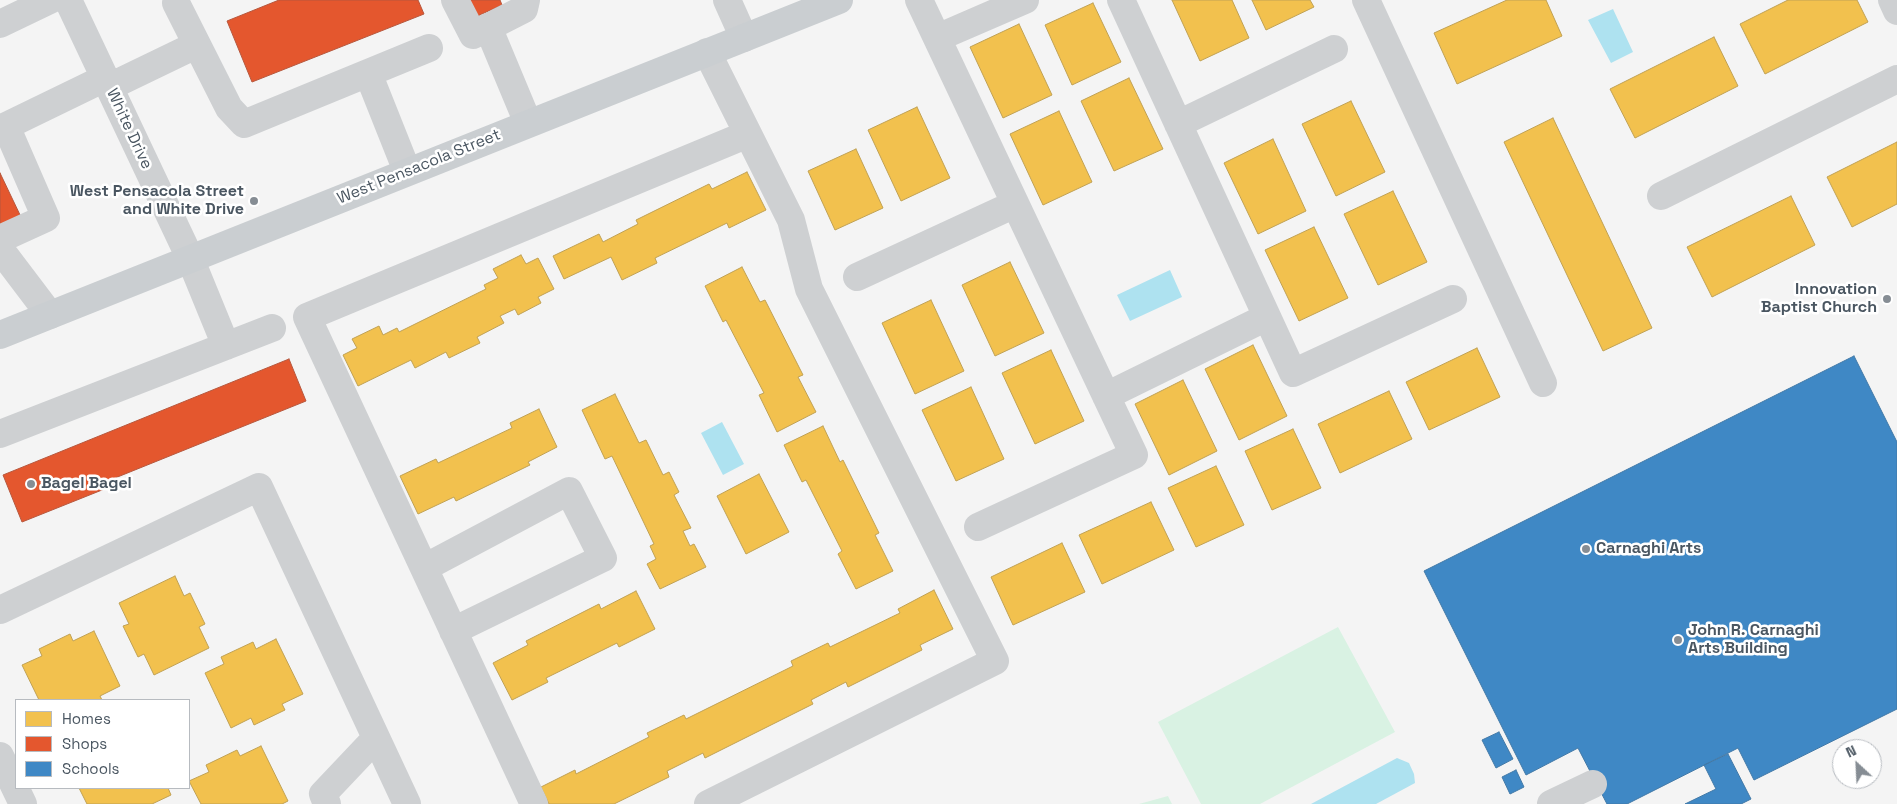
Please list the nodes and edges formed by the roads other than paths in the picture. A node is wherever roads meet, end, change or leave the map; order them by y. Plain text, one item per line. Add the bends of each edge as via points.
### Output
1 (50, 0) edge
2 (68, 0) edge
3 (455, 0) edge
4 (526, 0) edge
5 (727, 0) edge
6 (839, 0) edge
7 (920, 0) edge
8 (1025, 0) edge
9 (1121, 0) edge
10 (1366, 0) edge
11 (1892, 0) edge
12 (176, 3) dead end
13 (1897, 11) edge
14 (0, 24) edge
15 (488, 27) junction
16 (744, 38) junction
17 (937, 38) junction
18 (196, 45) junction
19 (429, 48) dead end
20 (1334, 50) dead end
21 (707, 52) junction
22 (368, 73) junction
23 (1897, 79) edge
24 (107, 83) junction
25 (528, 123) junction
26 (1178, 124) junction
27 (3, 127) edge
28 (748, 134) junction
29 (407, 171) junction
30 (1661, 196) dead end
31 (1015, 204) junction
32 (0, 239) edge
33 (0, 249) edge
34 (190, 258) junction
35 (856, 277) dead end
36 (1453, 299) dead end
37 (50, 315) junction
38 (1267, 317) junction
39 (272, 328) dead end
40 (0, 335) edge
41 (226, 346) junction
42 (1544, 384) dead end
43 (1106, 396) junction
44 (0, 434) edge
45 (978, 527) dead end
46 (424, 568) junction
47 (0, 610) edge
48 (454, 631) junction
49 (376, 738) junction
50 (0, 756) edge
51 (1593, 784) dead end
52 (15, 787) edge
53 (16, 789) edge
54 (23, 804) edge
55 (327, 804) edge
56 (407, 804) edge
57 (534, 804) edge
58 (708, 804) edge
59 (1551, 804) edge

1 - 14 street
2 - 24 street, White Drive
3 - 15 street via 473,35
4 - 15 street via 524,9
5 - 16 street
6 - 16 main road, West Pensacola Street
7 - 17 street
8 - 17 street
9 - 26 street
10 - 42 street
11 - 13 street
12 - 18 street
15 - 25 street
16 - 21 main road, West Pensacola Street
17 - 31 street
18 - 22 street via 229,108 244,124
18 - 24 street
19 - 22 street
20 - 26 street
21 - 25 main road, West Pensacola Street
21 - 28 street
22 - 29 street
23 - 30 street
24 - 27 street
24 - 34 street, White Drive
25 - 29 main road, West Pensacola Street
26 - 38 street
27 - 32 street via 46,218
28 - 46 street via 307,317
28 - 58 street via 790,220 809,289 995,661
29 - 34 main road, West Pensacola Street
31 - 35 street
31 - 43 street
33 - 37 street
34 - 37 main road, West Pensacola Street
34 - 41 street, White Drive
36 - 38 street via 1293,373
37 - 40 main road, West Pensacola Street
38 - 43 street
39 - 41 street
41 - 44 street
43 - 45 street via 1134,455
46 - 48 street
46 - 48 street via 569,491 603,558
47 - 49 street via 259,487
48 - 57 street
49 - 55 street via 323,794
49 - 56 street
50 - 52 street
51 - 59 street
53 - 54 street

